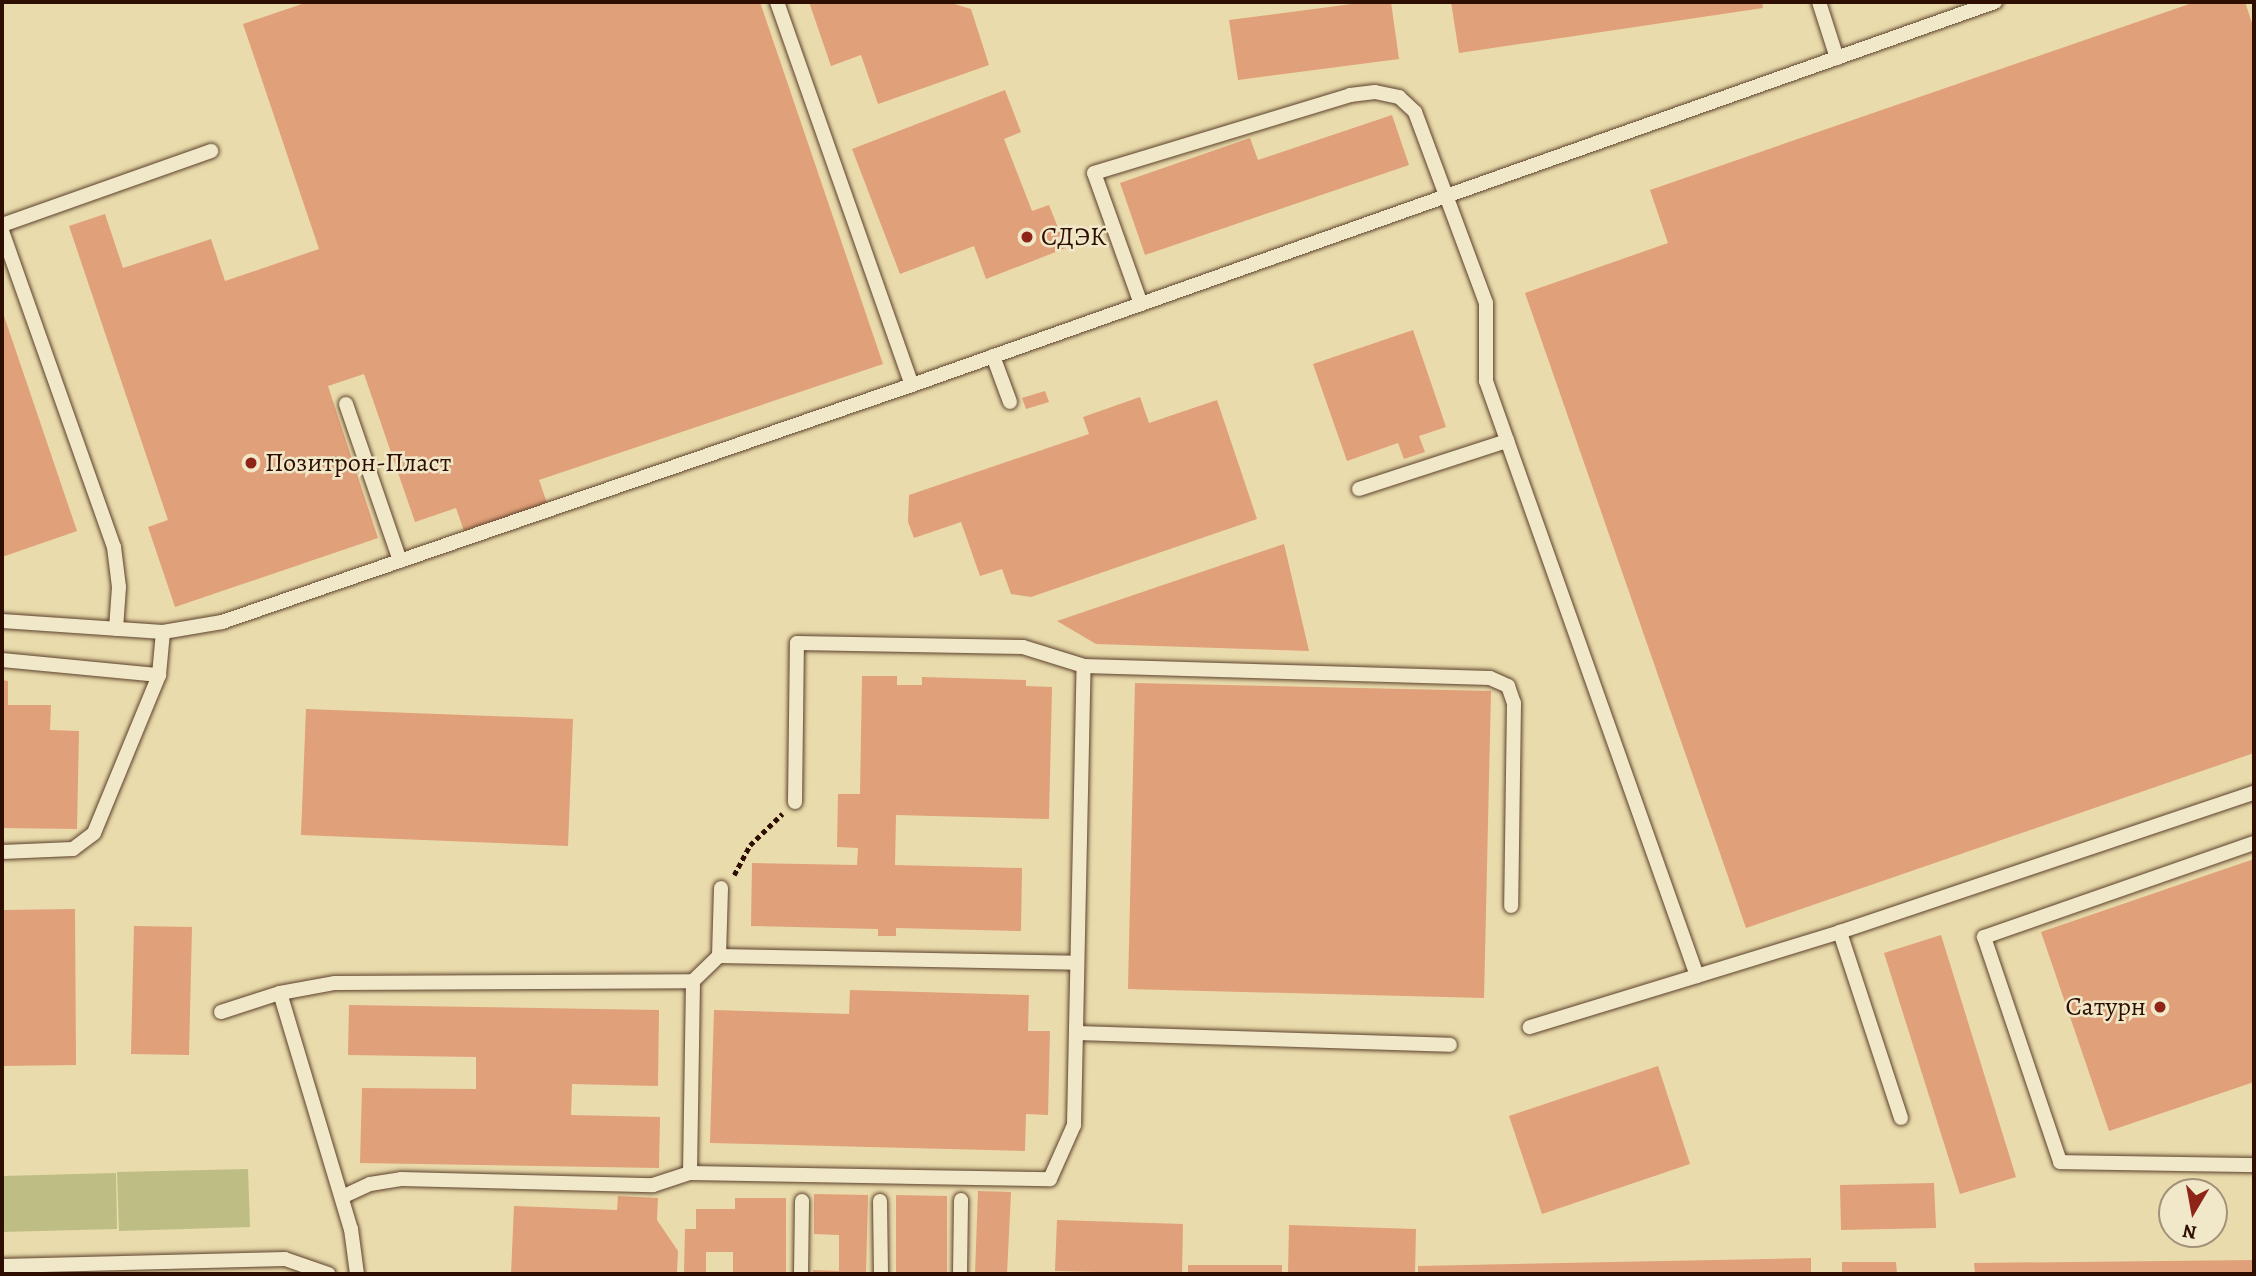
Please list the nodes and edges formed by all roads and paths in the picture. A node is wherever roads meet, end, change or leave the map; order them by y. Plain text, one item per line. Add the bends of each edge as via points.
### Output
1 (777, 2) edge
2 (1819, 2) edge
3 (1995, 2) edge
4 (1837, 58) junction
5 (211, 150) dead end
6 (1446, 197) junction
7 (2, 225) edge
8 (2, 231) edge
9 (1141, 304) junction
10 (993, 356) junction
11 (912, 385) junction
12 (1010, 402) dead end
13 (346, 404) dead end
14 (1507, 440) junction
15 (1359, 489) dead end
16 (400, 561) junction
17 (2, 621) edge
18 (116, 629) junction
19 (163, 632) junction
20 (2, 660) edge
21 (1084, 666) junction
22 (159, 675) junction
23 (2254, 793) edge
24 (794, 803) joint
25 (2254, 843) edge
26 (2, 852) edge
27 (721, 888) joint
28 (1511, 906) dead end
29 (1840, 932) junction
30 (719, 956) junction
31 (1077, 963) junction
32 (1697, 976) junction
33 (693, 981) junction
34 (280, 993) junction
35 (221, 1012) dead end
36 (1530, 1027) dead end
37 (1076, 1033) junction
38 (1450, 1045) dead end
39 (1901, 1118) dead end
40 (2254, 1165) edge
41 (690, 1173) junction
42 (342, 1197) junction
43 (961, 1200) dead end
44 (802, 1201) dead end
45 (880, 1201) dead end
46 (2, 1266) edge
47 (328, 1274) edge
48 (357, 1274) edge
49 (801, 1274) edge
50 (881, 1274) edge
51 (960, 1274) edge

1 - 11 lane
2 - 4 lane
3 - 4 lane
4 - 6 lane
5 - 7 lane
6 - 9 lane
6 - 9 lane via 1415,112 1399,97 1375,92 1350,94 1094,173
6 - 14 lane via 1486,303 1486,381
8 - 18 lane via 114,547 119,587
9 - 10 lane
10 - 11 lane
10 - 12 lane
11 - 16 lane
13 - 16 lane
14 - 15 lane
14 - 32 lane
16 - 19 lane via 222,622
17 - 18 lane
18 - 19 lane
19 - 22 lane
20 - 22 lane
21 - 24 lane via 1023,647 797,643
21 - 28 lane via 1490,678 1508,686 1514,703
21 - 31 lane
22 - 26 lane via 94,833 73,849
23 - 29 lane
24 - 27 path via 750,845 741,869
25 - 40 lane via 1984,937 2060,1162
27 - 30 lane
29 - 32 lane
29 - 39 lane
30 - 31 lane
30 - 33 lane
31 - 37 lane
32 - 36 lane
33 - 34 lane via 335,983
33 - 41 lane
34 - 35 lane
34 - 42 lane
37 - 38 lane
37 - 41 lane via 1074,1125 1050,1179
41 - 42 lane via 653,1185 401,1179 370,1184
42 - 48 lane
43 - 51 lane
44 - 49 lane
45 - 50 lane
46 - 47 lane via 285,1259

